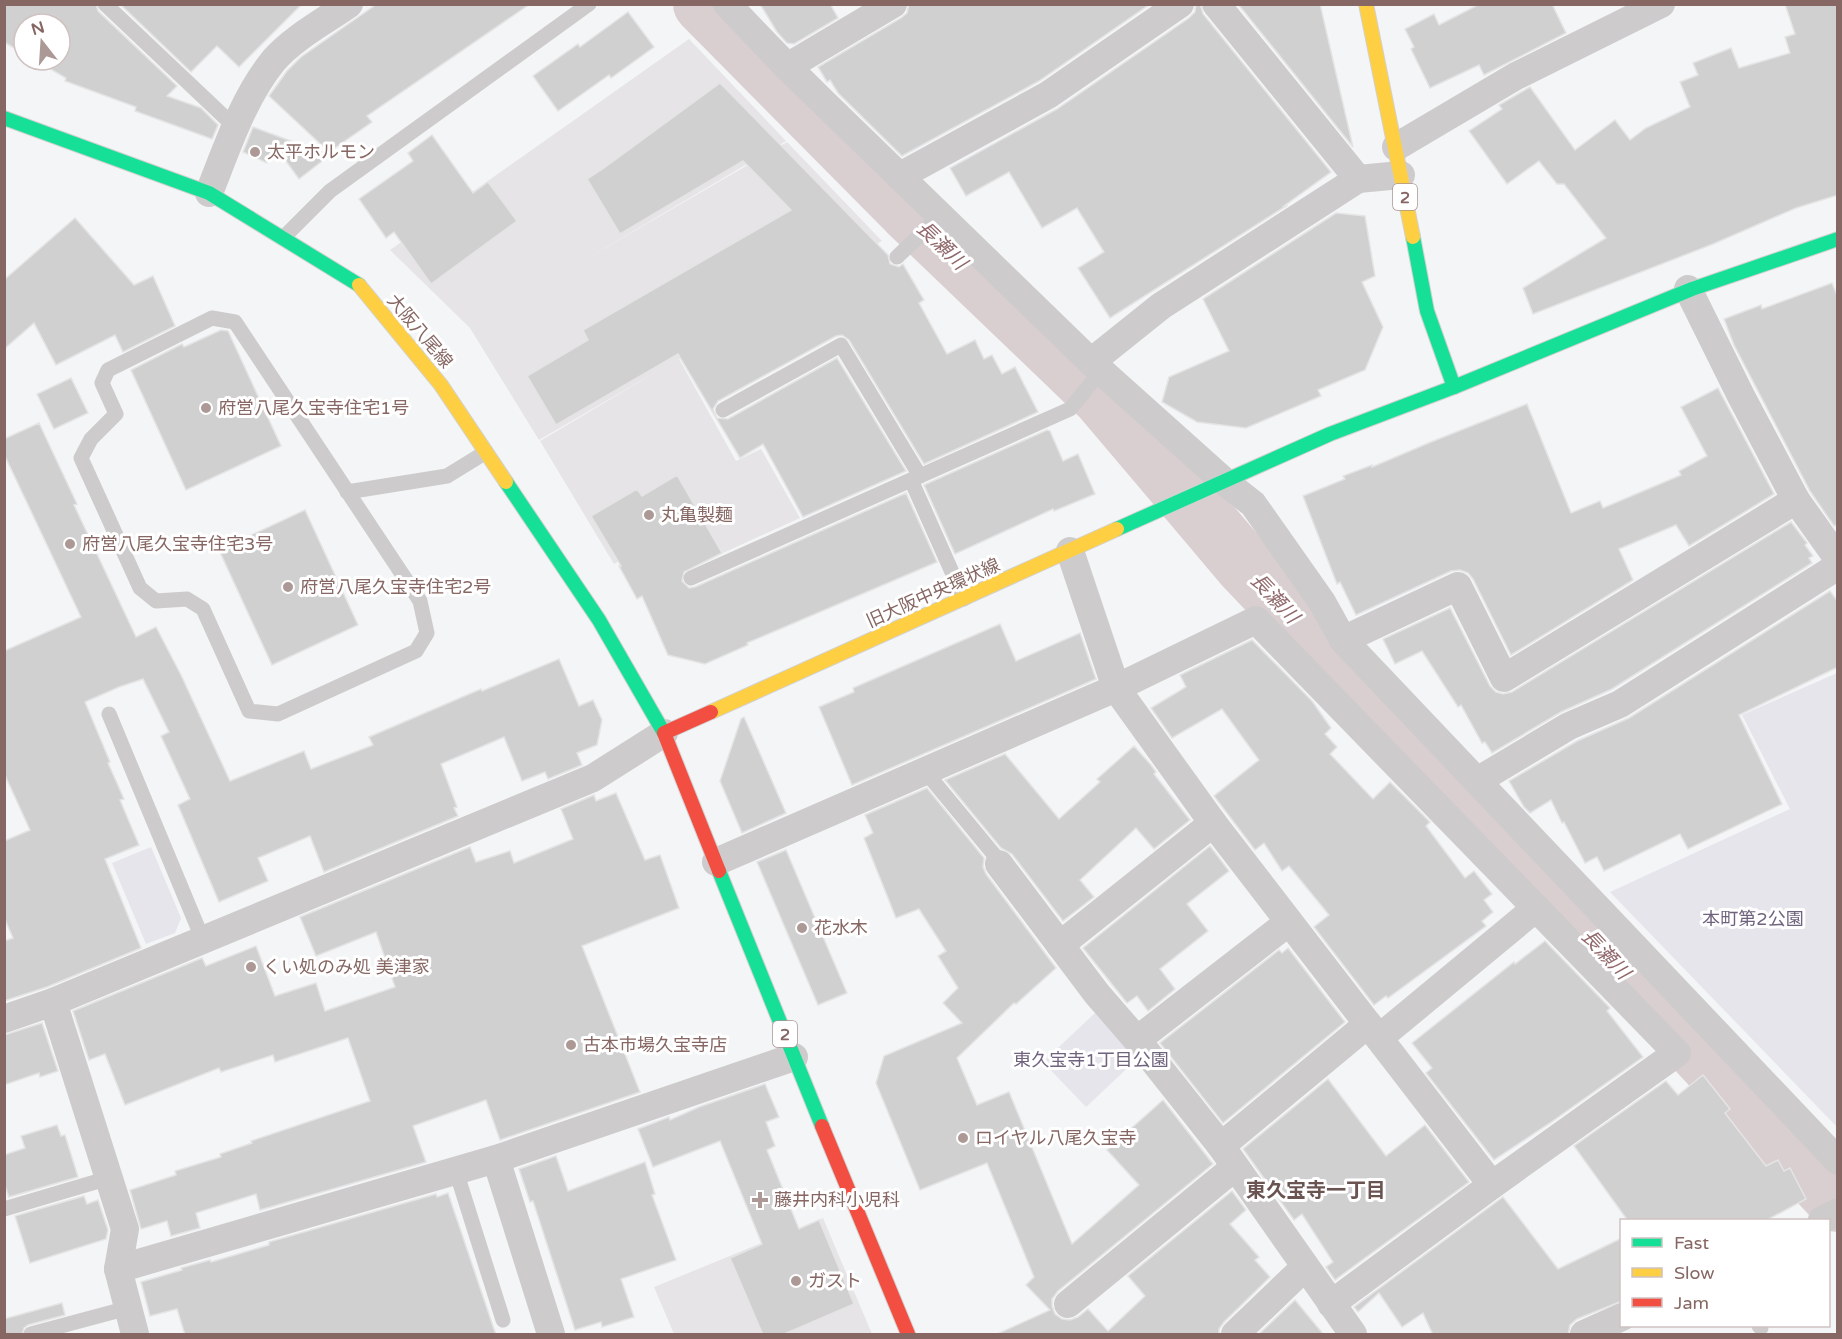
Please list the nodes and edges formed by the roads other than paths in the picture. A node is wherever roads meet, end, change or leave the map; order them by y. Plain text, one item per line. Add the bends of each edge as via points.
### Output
1 (105, 4) edge
2 (348, 4) edge
3 (589, 4) edge
4 (727, 4) edge
5 (893, 4) edge
6 (1180, 4) edge
7 (1216, 4) edge
8 (1366, 4) edge
9 (1662, 4) edge
10 (786, 66) junction
11 (4, 118) edge
12 (235, 127) junction
13 (1396, 147) junction
14 (1401, 175) junction
15 (900, 176) junction
16 (1358, 179) junction
17 (209, 193) junction
18 (939, 217) junction
19 (283, 238) junction
20 (1838, 239) edge
21 (897, 257) dead end
22 (1688, 289) junction
23 (1095, 372) junction
24 (1454, 387) junction
25 (723, 410) dead end
26 (486, 452) junction
27 (916, 478) junction
28 (1214, 488) junction
29 (348, 492) junction
30 (1796, 500) junction
31 (1070, 551) junction
32 (1838, 559) edge
33 (1838, 566) edge
34 (691, 578) dead end
35 (964, 599) junction
36 (1343, 640) junction
37 (1116, 688) junction
38 (109, 714) dead end
39 (664, 733) junction
40 (925, 771) junction
41 (1477, 781) junction
42 (1213, 823) junction
43 (716, 862) junction
44 (999, 864) joint
45 (1536, 908) junction
46 (1289, 922) junction
47 (203, 940) junction
48 (1060, 945) junction
49 (53, 1002) junction
50 (4, 1019) edge
51 (1373, 1031) junction
52 (1137, 1040) junction
53 (794, 1056) junction
54 (1228, 1157) junction
55 (496, 1159) junction
56 (1838, 1161) edge
57 (456, 1171) junction
58 (109, 1178) junction
59 (1492, 1185) junction
60 (4, 1209) edge
61 (1305, 1267) junction
62 (118, 1269) junction
63 (1068, 1304) dead end
64 (1331, 1304) junction
65 (1620, 1318) edge
66 (503, 1320) dead end
67 (132, 1321) edge
68 (31, 1335) edge
69 (551, 1335) edge
70 (908, 1335) edge
71 (1234, 1335) edge
72 (1353, 1335) edge
73 (1584, 1335) edge

1 - 12 lane
2 - 12 street via 275,60
3 - 19 lane via 330,191
4 - 10 street
5 - 10 street
6 - 15 street via 1048,95
7 - 16 street
8 - 13 main road, 2
9 - 13 street via 1516,76
10 - 15 street
11 - 17 main road, 大阪八尾線
12 - 17 street
13 - 14 main road, 2
14 - 16 street
14 - 24 main road, 2 via 1426,311
15 - 18 street
16 - 23 street via 1161,306
17 - 19 main road, 大阪八尾線
18 - 21 lane
18 - 23 street
19 - 26 main road, 大阪八尾線 via 357,283 441,385
20 - 22 main road, 旧大阪中央環状線
22 - 24 main road, 旧大阪中央環状線
22 - 30 street
23 - 27 lane via 1070,410
23 - 28 street
24 - 28 main road, 旧大阪中央環状線 via 1400,405
25 - 27 lane via 841,345
26 - 29 lane via 447,476
26 - 39 main road, 大阪八尾線 via 599,620
27 - 34 lane
27 - 35 lane
28 - 31 main road, 旧大阪中央環状線
28 - 36 street via 1253,504 1322,602
29 - 29 lane via 420,601 426,633 416,651 278,714 249,711 203,609 187,599 156,601 140,588 81,458 91,439 116,414 102,383 108,370 212,318 235,322
30 - 32 street
30 - 36 street via 1504,678 1458,586
31 - 35 main road, 旧大阪中央環状線
31 - 37 street
33 - 41 street via 1620,704 1569,726
35 - 39 main road, 旧大阪中央環状線
36 - 41 street
37 - 40 street
37 - 42 street
37 - 45 street via 1256,620
38 - 47 lane
39 - 43 main road, 2
39 - 47 street via 593,778
40 - 43 street
40 - 44 lane
41 - 56 street
42 - 46 street
42 - 48 street
43 - 53 main road, 2
44 - 48 street
45 - 51 street
45 - 59 street via 1677,1053
46 - 51 street
46 - 52 street
47 - 49 street
48 - 52 street
49 - 50 street
49 - 58 street
51 - 54 street
51 - 59 street
52 - 54 street
53 - 55 street
53 - 70 main road, 2
54 - 61 street
54 - 63 street
55 - 57 street
55 - 69 street
57 - 62 street
57 - 66 lane
58 - 60 lane
58 - 62 street via 125,1229
59 - 64 street
61 - 64 street
61 - 71 street
62 - 67 street
64 - 72 street
65 - 73 street
67 - 68 lane

